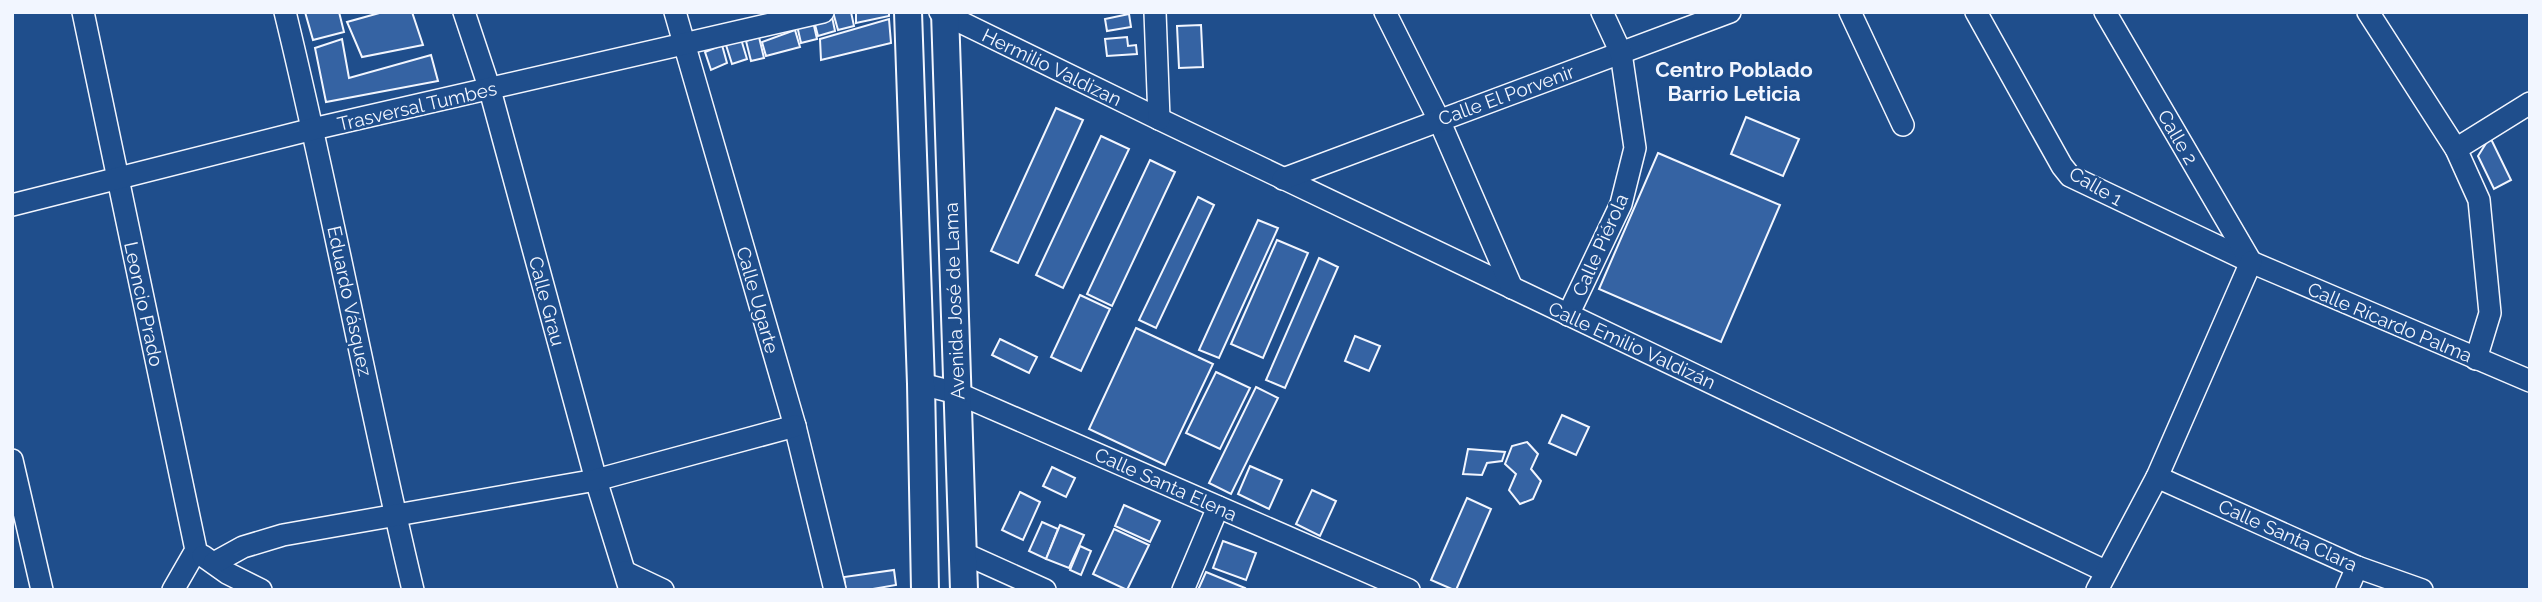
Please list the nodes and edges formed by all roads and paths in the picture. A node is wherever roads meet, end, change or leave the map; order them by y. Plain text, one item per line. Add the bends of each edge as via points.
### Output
1 (83, 12) edge
2 (285, 12) edge
3 (464, 12) edge
4 (675, 12) edge
5 (908, 12) edge
6 (1155, 12) edge
7 (1385, 12) edge
8 (1602, 12) edge
9 (1730, 12) edge
10 (1850, 12) edge
11 (1976, 12) edge
12 (2105, 12) edge
13 (2368, 12) edge
14 (814, 13) edge
15 (944, 13) edge
16 (685, 45) junction
17 (1621, 53) junction
18 (490, 90) junction
19 (2530, 103) edge
20 (1159, 120) junction
21 (1439, 120) junction
22 (1903, 125) dead end
23 (313, 129) junction
24 (2456, 149) junction
25 (118, 179) junction
26 (1283, 179) junction
27 (12, 205) edge
28 (2251, 262) junction
29 (1512, 288) junction
30 (1568, 315) junction
31 (2476, 359) junction
32 (2530, 382) edge
33 (921, 384) junction
34 (957, 393) junction
35 (794, 426) junction
36 (12, 460) edge
37 (2157, 477) junction
38 (596, 480) junction
39 (1218, 507) junction
40 (395, 514) junction
41 (196, 550) junction
42 (963, 553) junction
43 (214, 563) junction
44 (2357, 566) junction
45 (2101, 580) edge
46 (627, 581) edge
47 (42, 590) edge
48 (173, 590) edge
49 (261, 590) edge
50 (413, 590) edge
51 (663, 590) edge
52 (835, 590) edge
53 (925, 590) edge
54 (964, 590) edge
55 (1045, 590) edge
56 (1183, 590) edge
57 (1409, 590) edge
58 (2347, 590) edge
59 (2421, 590) edge

1 - 25 street, Leoncio Prado
2 - 23 street, Eduardo Vásquez
3 - 18 street, Calle Grau
4 - 16 street, Calle Ugarte
5 - 33 main road, Avenida José de Lama
6 - 20 street
7 - 21 street
8 - 17 street, Calle Piérola
9 - 17 street, Calle El Porvenir
10 - 22 street
11 - 28 street, Calle 1 via 2070,176
12 - 28 street, Calle 2
13 - 24 street
14 - 16 street, Trasversal Tumbes
15 - 20 street, Hermilio Valdizan
15 - 34 main road, Avenida José de Lama
16 - 18 street, Trasversal Tumbes
16 - 35 street, Calle Ugarte
17 - 21 street, Calle El Porvenir
17 - 30 street, Calle Piérola via 1635,148 1622,204
18 - 23 street, Trasversal Tumbes
18 - 38 street, Calle Grau
19 - 24 street
20 - 26 street, Calle Emilio Valdizán
21 - 26 street, Calle El Porvenir
21 - 29 street
23 - 25 street, Trasversal Tumbes
23 - 40 street, Eduardo Vásquez
24 - 31 street via 2479,200 2485,258 2490,313
25 - 27 street, Trasversal Tumbes
25 - 41 street, Leoncio Prado
26 - 29 street, Calle Emilio Valdizán
28 - 31 street, Calle Ricardo Palma
28 - 37 street
29 - 30 street, Calle Emilio Valdizán
30 - 45 street, Calle Emilio Valdizán
31 - 32 street, Calle Ricardo Palma
33 - 34 street, Calle Santa Elena
33 - 53 main road, Avenida José de Lama
34 - 39 street, Calle Santa Elena
34 - 42 main road, Avenida José de Lama
35 - 38 street
35 - 52 street, Calle Ugarte
36 - 47 street
37 - 44 street, Calle Santa Clara
37 - 45 street
38 - 40 street
38 - 46 street, Calle Grau
39 - 56 street
39 - 57 street, Calle Santa Elena
40 - 43 street via 283,535 243,547
40 - 50 street, Eduardo Vásquez
41 - 43 street
41 - 48 street
42 - 54 main road, Avenida José de Lama
42 - 55 street
43 - 49 street
44 - 58 street
44 - 59 street, Calle Santa Clara
46 - 51 street

